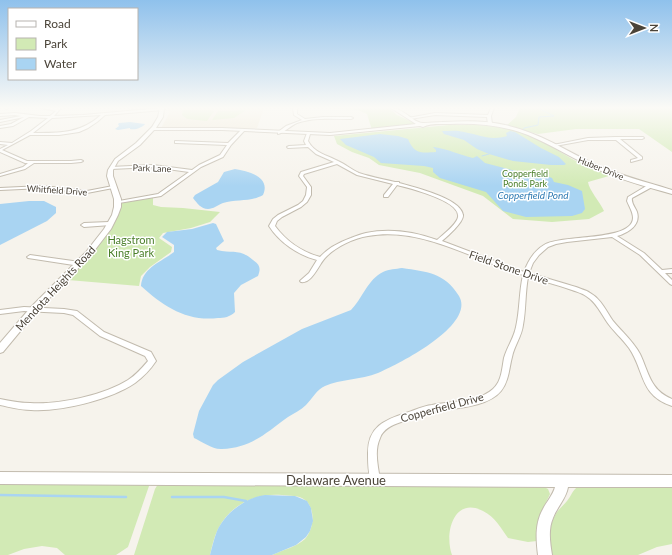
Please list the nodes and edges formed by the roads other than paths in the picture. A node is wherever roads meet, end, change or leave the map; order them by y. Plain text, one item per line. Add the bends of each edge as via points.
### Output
1 (28, 134) joint
2 (69, 134) edge
3 (147, 134) edge
4 (239, 134) edge
5 (308, 134) joint
6 (312, 134) edge
7 (532, 134) edge
8 (616, 138) junction
9 (642, 138) dead end
10 (176, 142) dead end
11 (0, 143) edge
12 (13, 144) junction
13 (229, 144) junction
14 (555, 145) junction
15 (307, 146) junction
16 (289, 147) dead end
17 (1, 151) edge
18 (81, 161) dead end
19 (632, 161) dead end
20 (33, 162) junction
21 (338, 162) junction
22 (111, 168) junction
23 (192, 171) junction
24 (0, 175) edge
25 (397, 183) junction
26 (650, 186) junction
27 (113, 188) junction
28 (0, 189) edge
29 (672, 192) edge
30 (386, 196) dead end
31 (119, 202) junction
32 (109, 224) junction
33 (84, 225) dead end
34 (614, 236) junction
35 (438, 242) junction
36 (30, 257) dead end
37 (320, 259) junction
38 (80, 264) junction
39 (672, 271) edge
40 (661, 272) junction
41 (524, 274) junction
42 (303, 281) dead end
43 (672, 283) edge
44 (34, 310) junction
45 (0, 312) edge
46 (0, 349) edge
47 (0, 402) edge
48 (672, 403) edge
49 (0, 478) edge
50 (375, 480) junction
51 (561, 480) junction
52 (672, 481) edge
53 (544, 555) edge

1 - 2 street
1 - 12 street
3 - 22 street
4 - 13 street
5 - 6 street, Huber Drive
5 - 15 street
7 - 14 street, Huber Drive
8 - 9 street
8 - 14 street via 588,139
8 - 19 street via 642,158
10 - 13 street
11 - 12 street
12 - 17 street
13 - 23 street via 222,156
14 - 26 street, Huber Drive via 594,166
15 - 16 street
15 - 21 street
17 - 20 street via 21,160
18 - 20 street
20 - 24 street, Whitfield Drive via 24,168
21 - 25 street via 361,175
21 - 37 street via 302,173 301,176 309,188 308,197 299,207 276,219 272,226 298,251
22 - 23 street, Park Lane via 154,166
22 - 27 street via 109,177
23 - 31 street via 159,195
25 - 30 street
25 - 35 street via 421,190 449,202 458,209 462,215 460,221
26 - 29 street, Huber Drive
26 - 34 street, Copperfield Drive via 630,196 629,201 636,213 635,221 629,230
27 - 28 street, Whitfield Drive via 87,192 43,187
27 - 31 street
31 - 32 street, Mendota Heights Road
32 - 33 street
32 - 38 street, Mendota Heights Road
34 - 40 street via 642,254
34 - 41 street, Copperfield Drive via 551,243 531,261
35 - 37 street, Field Stone Drive via 405,233 373,233 346,241
35 - 41 street, Field Stone Drive
36 - 38 street
37 - 42 street via 312,275
38 - 44 street, Mendota Heights Road
39 - 40 street
40 - 43 street
41 - 48 street, Field Stone Drive via 577,289 598,301 611,322 632,347 645,379 656,393
41 - 50 street, Copperfield Drive via 520,328 508,356 504,379 496,390 480,399 424,410 386,424 378,431 373,447
44 - 45 street
44 - 46 street, Mendota Heights Road
44 - 47 street via 75,313 102,334 148,354 152,360 148,369 125,386 68,404 32,407
49 - 50 street, Delaware Avenue
50 - 51 street, Delaware Avenue
51 - 52 street, Delaware Avenue
51 - 53 street via 560,496 545,520

